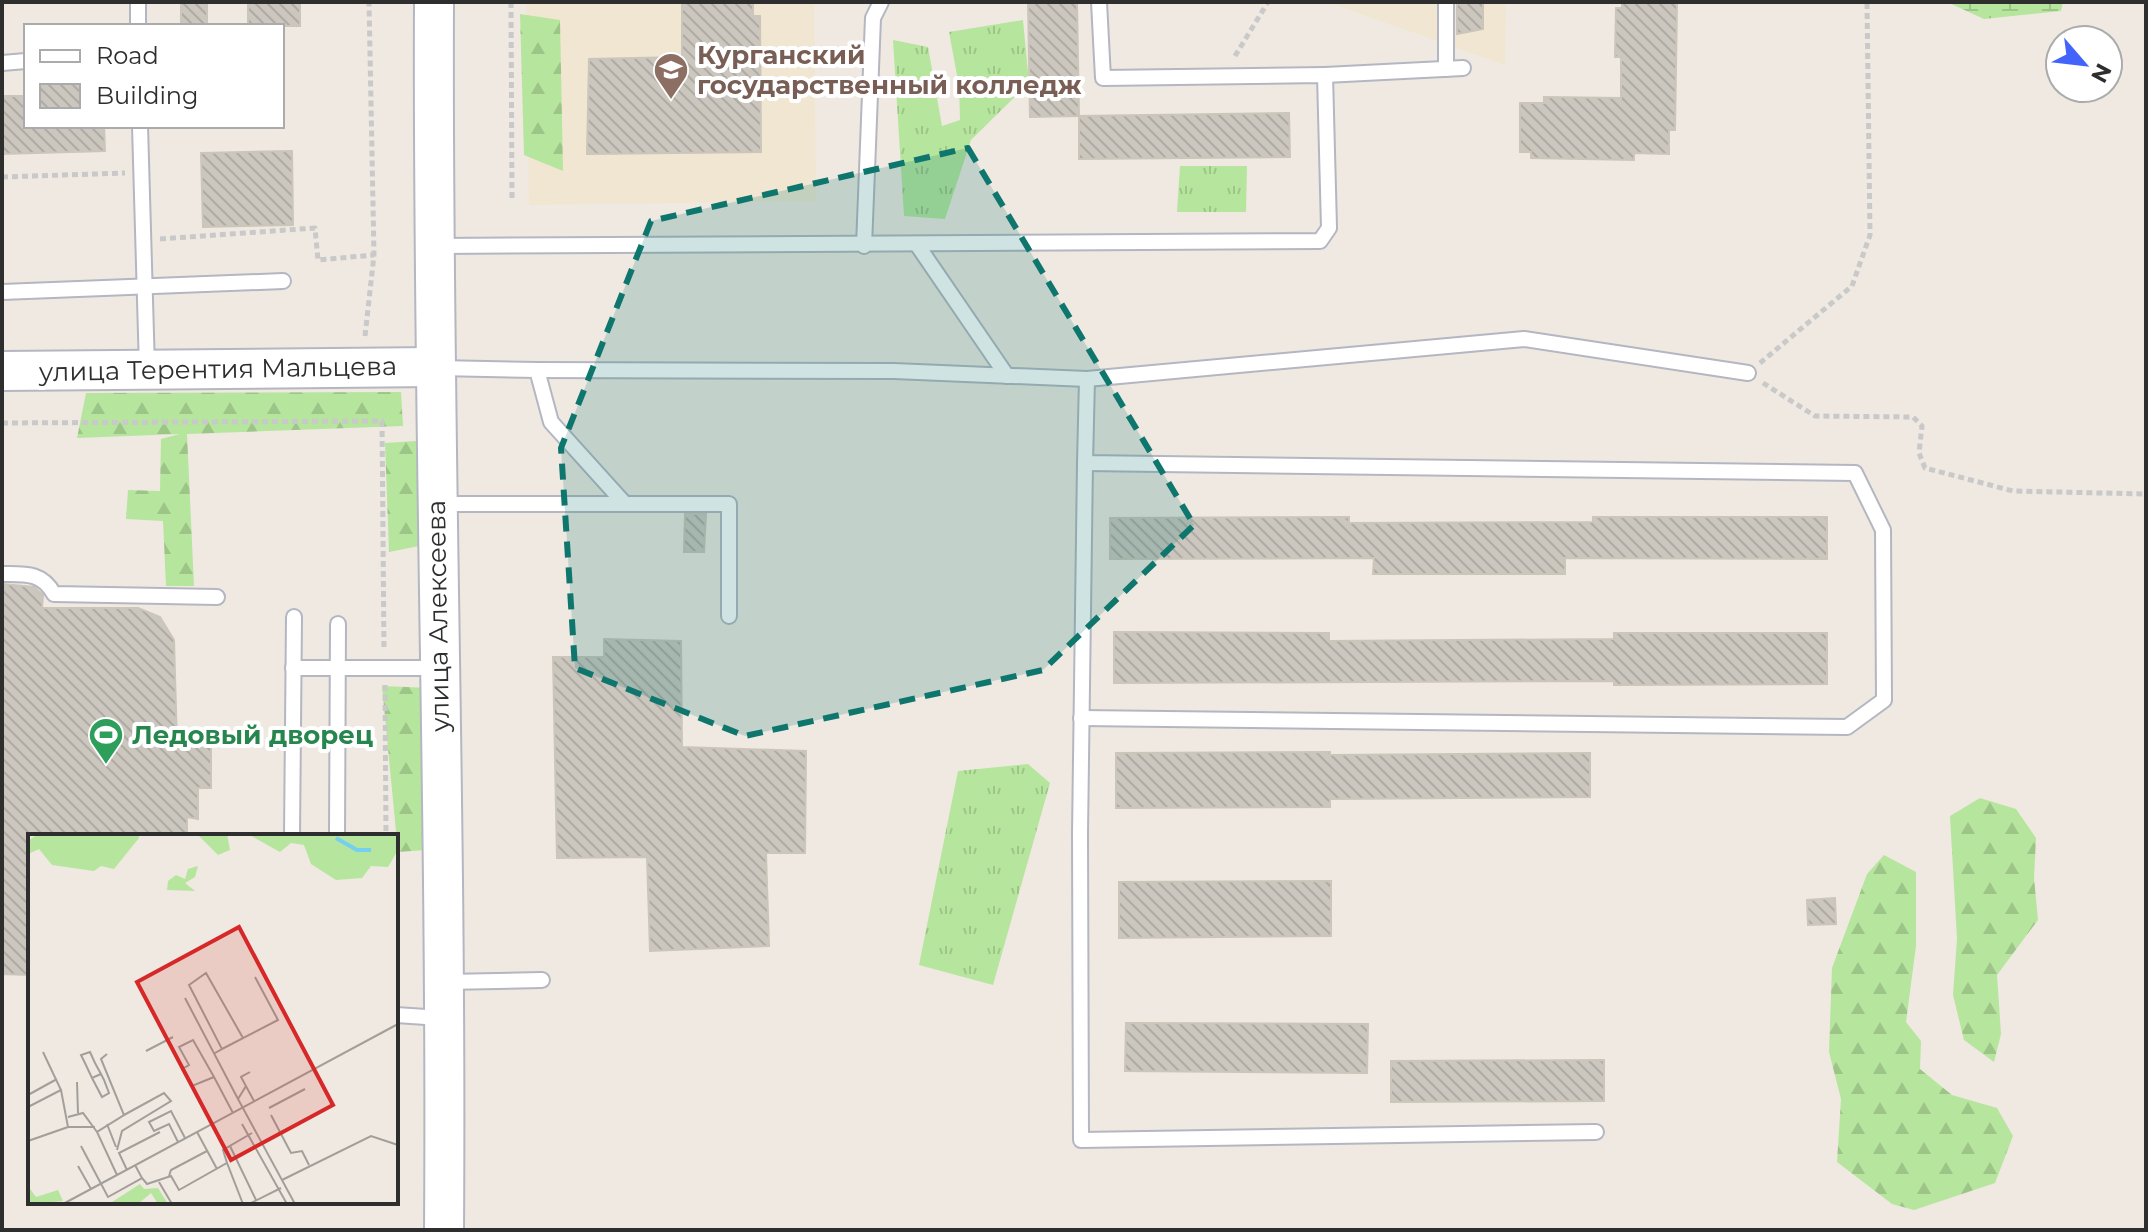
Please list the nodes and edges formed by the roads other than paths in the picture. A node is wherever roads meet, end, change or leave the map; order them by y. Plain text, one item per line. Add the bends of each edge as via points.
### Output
1 (138, 2) edge
2 (434, 2) edge
3 (881, 2) edge
4 (1099, 2) edge
5 (1446, 2) edge
6 (138, 24) edge
7 (24, 61) edge
8 (2, 63) edge
9 (1463, 68) dead end
10 (1446, 69) junction
11 (1325, 75) junction
12 (140, 128) edge
13 (433, 246) junction
14 (864, 246) junction
15 (918, 246) junction
16 (283, 281) dead end
17 (144, 289) junction
18 (2, 292) edge
19 (435, 367) junction
20 (147, 370) junction
21 (537, 370) junction
22 (2, 371) edge
23 (1748, 373) road end
24 (1007, 376) junction
25 (1087, 379) junction
26 (1085, 463) junction
27 (437, 504) junction
28 (625, 504) junction
29 (2, 574) edge
30 (217, 597) dead end
31 (729, 616) dead end
32 (294, 617) dead end
33 (338, 624) dead end
34 (293, 668) junction
35 (337, 668) junction
36 (439, 668) junction
37 (1081, 718) junction
38 (292, 834) edge
39 (337, 834) edge
40 (542, 980) dead end
41 (446, 1000) junction
42 (398, 1014) edge
43 (1596, 1132) dead end
44 (444, 1230) edge

1 - 6 lane
2 - 13 street, улица Алексеева
3 - 14 lane via 873,18
4 - 11 lane via 1103,78
5 - 10 lane
7 - 8 lane
9 - 10 lane
10 - 11 lane
11 - 15 lane via 1329,228 1320,241
12 - 17 lane
13 - 14 lane
13 - 19 street, улица Алексеева
14 - 15 lane
15 - 24 lane
16 - 17 lane
17 - 18 lane
17 - 20 lane
19 - 20 street, улица Терентия Мальцева
19 - 21 lane
19 - 27 street, улица Алексеева
20 - 22 street, улица Терентия Мальцева
21 - 24 lane
21 - 28 lane via 551,422
23 - 25 lane via 1524,339
24 - 25 lane
25 - 26 lane
26 - 37 lane
26 - 37 lane via 1855,473 1883,530 1884,700 1847,727
27 - 28 lane
27 - 36 street, улица Алексеева
28 - 31 lane via 729,504
29 - 30 lane via 33,574 54,594
32 - 34 lane
33 - 35 lane
34 - 35 lane
34 - 38 lane
35 - 36 lane
35 - 39 lane
36 - 41 street, улица Алексеева
37 - 43 lane via 1081,1140
40 - 41 lane
41 - 42 lane
41 - 44 street, улица Алексеева

